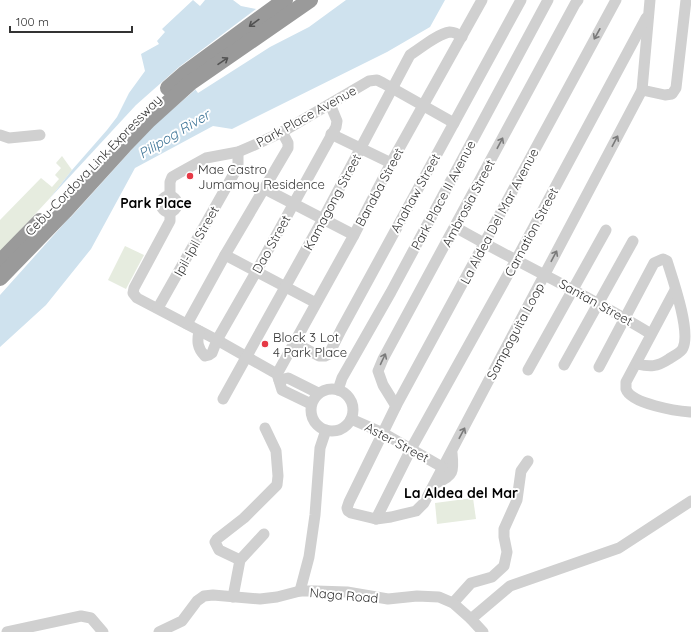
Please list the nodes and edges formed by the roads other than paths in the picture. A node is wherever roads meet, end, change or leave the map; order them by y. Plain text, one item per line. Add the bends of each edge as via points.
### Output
1 (286, 0) edge
2 (310, 0) edge
3 (482, 0) edge
4 (521, 0) edge
5 (548, 0) edge
6 (578, 0) edge
7 (616, 0) edge
8 (650, 0) edge
9 (686, 0) edge
10 (648, 14) junction
11 (462, 37) junction
12 (187, 79) junction
13 (392, 88) junction
14 (642, 90) junction
15 (330, 104) junction
16 (424, 105) junction
17 (454, 123) junction
18 (282, 132) junction
19 (331, 134) junction
20 (0, 135) edge
21 (40, 135) dead end
22 (360, 148) junction
23 (238, 152) junction
24 (391, 163) junction
25 (265, 189) junction
26 (293, 203) junction
27 (60, 208) junction
28 (324, 219) junction
29 (455, 227) junction
30 (606, 230) dead end
31 (354, 235) junction
32 (633, 241) dead end
33 (484, 244) junction
34 (225, 255) junction
35 (516, 260) junction
36 (0, 262) edge
37 (256, 272) junction
38 (544, 275) junction
39 (0, 278) edge
40 (286, 287) junction
41 (573, 290) junction
42 (675, 290) junction
43 (316, 304) junction
44 (598, 304) junction
45 (158, 308) junction
46 (626, 318) junction
47 (187, 324) junction
48 (199, 331) junction
49 (652, 334) junction
50 (217, 340) junction
51 (295, 343) junction
52 (248, 357) junction
53 (637, 364) junction
54 (564, 365) dead end
55 (599, 367) dead end
56 (528, 370) dead end
57 (278, 377) junction
58 (338, 390) junction
59 (318, 393) junction
60 (223, 399) dead end
61 (311, 404) junction
62 (396, 406) junction
63 (691, 413) edge
64 (351, 419) junction
65 (265, 428) dead end
66 (326, 430) junction
67 (383, 433) junction
68 (411, 449) junction
69 (452, 452) junction
70 (528, 461) dead end
71 (442, 467) junction
72 (436, 483) junction
73 (691, 500) edge
74 (376, 519) junction
75 (264, 534) dead end
76 (240, 560) junction
77 (300, 591) junction
78 (233, 597) junction
79 (452, 603) junction
80 (471, 619) junction
81 (184, 627) edge
82 (7, 632) edge
83 (103, 632) edge
84 (159, 632) edge
85 (483, 632) edge

1 -> 12 highway, Cebu-Cordova Link Expressway
12 -> 2 highway, Cebu-Cordova Link Expressway
3 - 11 street, Banaba Street
4 - 17 street, Anahaw Street
5 - 58 street, Park Place II Avenue via 342,378
29 -> 6 street, Ambrosia Street
7 -> 33 street, La Aldea Del Mar Avenue
8 - 10 street, Sampaguita Loop
9 - 14 street via 676,88 672,94 664,95
10 - 14 street, Sampaguita Loop
10 - 35 street, Carnation Street
11 - 13 street, Kamagong Street via 449,32 410,55
11 - 16 street, Banaba Street
12 - 27 highway, Cebu-Cordova Link Expressway via 124,146
13 - 15 street, Park Place Avenue via 377,80 369,81
13 - 16 street, Park Place Avenue
13 - 22 street, Kamagong Street
38 -> 14 street, Sampaguita Loop
15 - 18 street, Park Place Avenue
15 - 19 street, Dao Street via 337,121
16 - 17 street, Park Place Avenue
16 - 24 street, Banaba Street
17 - 51 street, Anahaw Street via 329,354 319,356
18 - 23 street, Park Place Avenue
18 - 25 street via 288,148
19 - 22 street
19 - 26 street, Dao Street
20 - 21 street via 9,138
22 - 24 street
22 - 28 street, Kamagong Street
23 - 45 street, Ipil-Ipil Street via 236,170
23 - 45 street, Park Place Avenue via 206,158 175,175 170,182 170,196 175,198 176,208 170,213 170,221 133,293 137,298
24 - 31 street, Banaba Street
25 - 26 street
25 - 34 street
26 - 28 street
26 - 37 street, Dao Street
27 - 36 highway, Cebu-Cordova Link Expressway
27 - 39 highway, Cebu-Cordova Link Expressway
28 - 31 street
28 - 40 street, Kamagong Street
29 - 33 street, Santan Street
62 -> 29 street, Ambrosia Street via 378,371
30 - 41 street
31 - 43 street, Banaba Street
32 - 44 street
33 - 35 street, Santan Street
33 - 62 street, La Aldea Del Mar Avenue
34 - 37 street
34 - 47 street
35 - 38 street, Santan Street
35 - 68 street, Carnation Street
37 - 40 street
37 - 50 street, Dao Street
38 - 41 street, Santan Street
69 -> 38 street, Sampaguita Loop
40 - 43 street
40 - 52 street, Kamagong Street
41 - 44 street, Santan Street
41 - 56 street
42 - 46 street via 667,262 663,258 658,260 654,263
42 - 49 street
42 - 53 street via 680,300 684,321 686,341 683,350 655,366
43 - 51 street, Banaba Street
44 - 46 street, Santan Street
44 - 54 street
45 - 47 street
46 - 49 street, Santan Street
46 - 55 street
47 - 48 street
48 - 50 street
48 - 50 street, Dao Street via 197,344 205,356 212,353
49 - 53 street
50 - 52 street
51 - 57 street, Banaba Street
52 - 57 street
52 - 60 street, Kamagong Street
53 - 63 street via 626,382 629,394 653,406
57 - 59 street via 288,378
57 - 61 street via 282,390
58 - 59 street via 330,388
58 - 64 street via 346,394 352,403
59 - 61 street
61 - 66 street via 311,417 320,428
62 - 67 street, La Aldea Del Mar Avenue
64 - 66 street via 340,430
64 - 67 street, Aster Street
65 - 76 street via 276,451 277,485 215,542 219,550
66 - 77 street via 320,448 309,557
67 - 68 street, Aster Street
67 - 74 street, Sampaguita Loop via 347,508 351,513
68 - 71 street, Aster Street
68 - 74 street, Carnation Street
69 - 71 street, Sampaguita Loop
69 - 72 street via 451,473
70 - 79 street via 521,471 517,500 504,529 507,552 504,566 492,577 471,583
71 - 72 street, Sampaguita Loop
72 - 74 street, Sampaguita Loop via 416,511
73 - 80 street via 619,548 510,586
75 - 76 street
76 - 78 street
77 - 78 street, Naga Road via 260,599
77 - 79 street, Naga Road via 347,592 388,599 439,597
78 - 81 street, Naga Road via 204,596 197,601
79 - 80 street, Naga Road
80 - 85 street, Naga Road
81 - 84 street, Naga Road
82 - 83 street via 81,616 91,618

